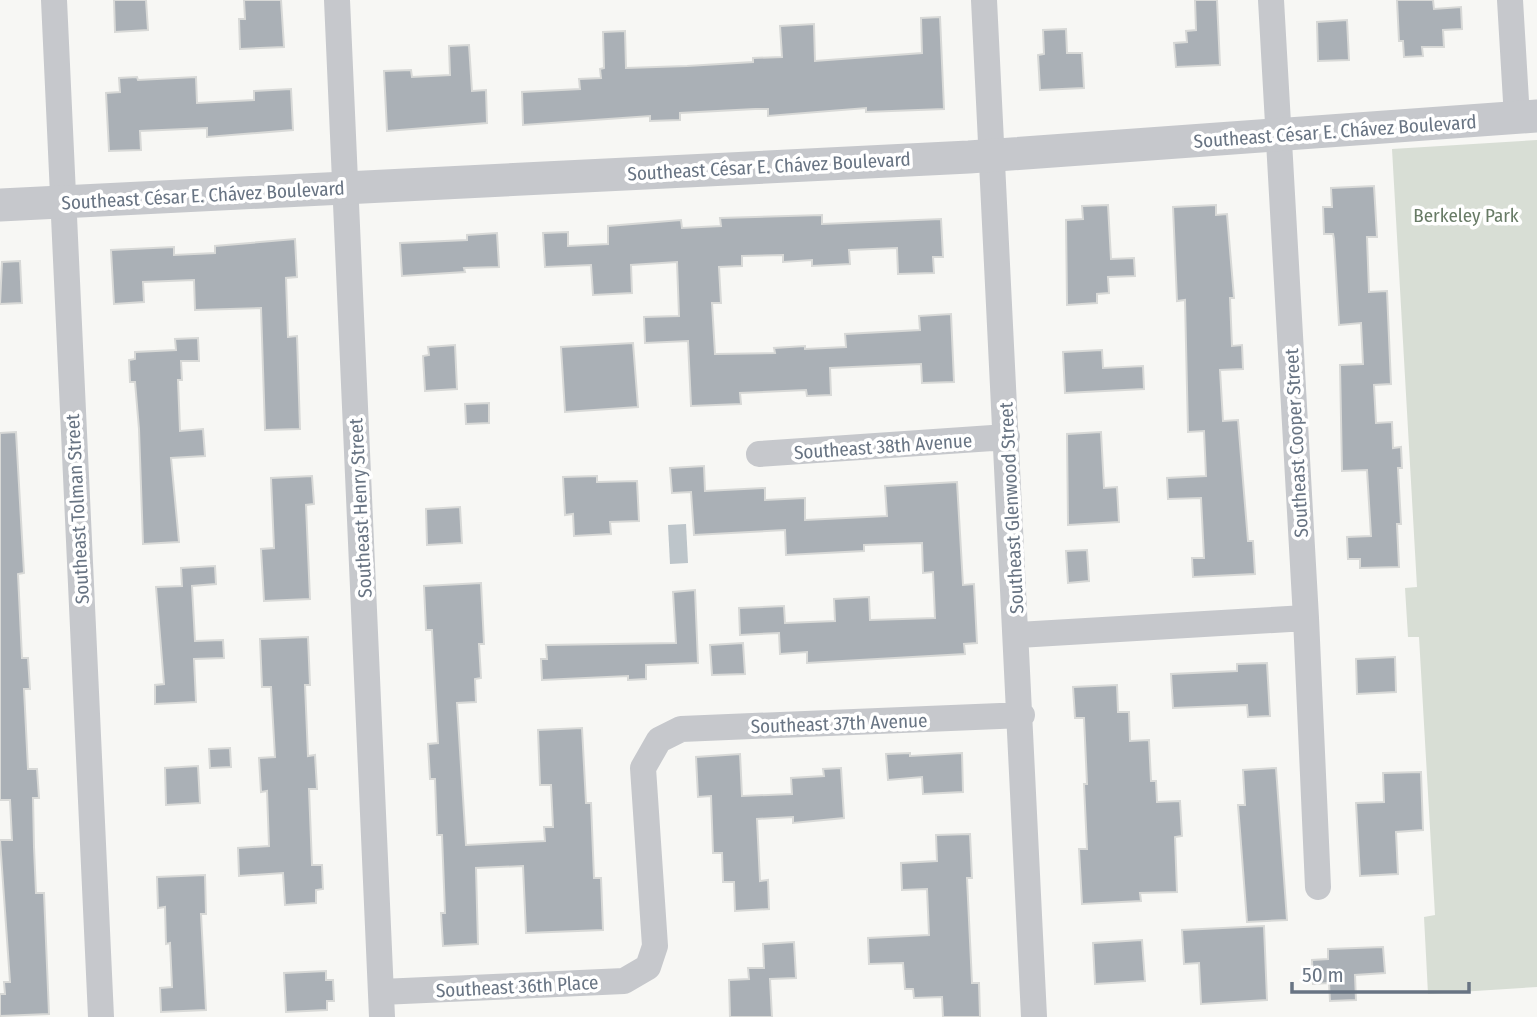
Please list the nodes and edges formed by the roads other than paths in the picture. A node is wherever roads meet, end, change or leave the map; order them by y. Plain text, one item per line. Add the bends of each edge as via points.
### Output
1 (54, 0) edge
2 (337, 0) edge
3 (985, 0) edge
4 (1271, 0) edge
5 (1510, 0) edge
6 (1527, 117) edge
7 (1278, 135) junction
8 (993, 155) junction
9 (346, 188) junction
10 (63, 202) junction
11 (0, 205) edge
12 (1007, 438) junction
13 (759, 454) dead end
14 (1306, 618) junction
15 (1018, 635) junction
16 (1021, 715) junction
17 (1318, 887) dead end
18 (648, 967) joint
19 (382, 1005) edge
20 (101, 1017) edge
21 (1034, 1017) edge

1 - 10 street, Southeast Tolman Street
2 - 9 street, Southeast Henry Street
3 - 8 street, Southeast Glenwood Street
4 - 7 street, Southeast Cooper Street
5 - 6 street
6 - 7 street, Southeast César E. Chávez Boulevard
7 - 8 street, Southeast César E. Chávez Boulevard
7 - 14 street, Southeast Cooper Street
8 - 9 street, Southeast César E. Chávez Boulevard
8 - 12 street, Southeast Glenwood Street
9 - 10 street, Southeast César E. Chávez Boulevard
9 - 19 street, Southeast Henry Street
10 - 11 street, Southeast César E. Chávez Boulevard
10 - 20 street, Southeast Tolman Street
12 - 13 street, Southeast 38th Avenue
12 - 15 street, Southeast Glenwood Street
14 - 15 street
14 - 17 street, Southeast Cooper Street
15 - 16 street, Southeast Glenwood Street
16 - 18 street, Southeast 37th Avenue via 681,729 659,740 643,768 655,946
16 - 21 street, Southeast Glenwood Street
18 - 19 street, Southeast 36th Place via 624,981

